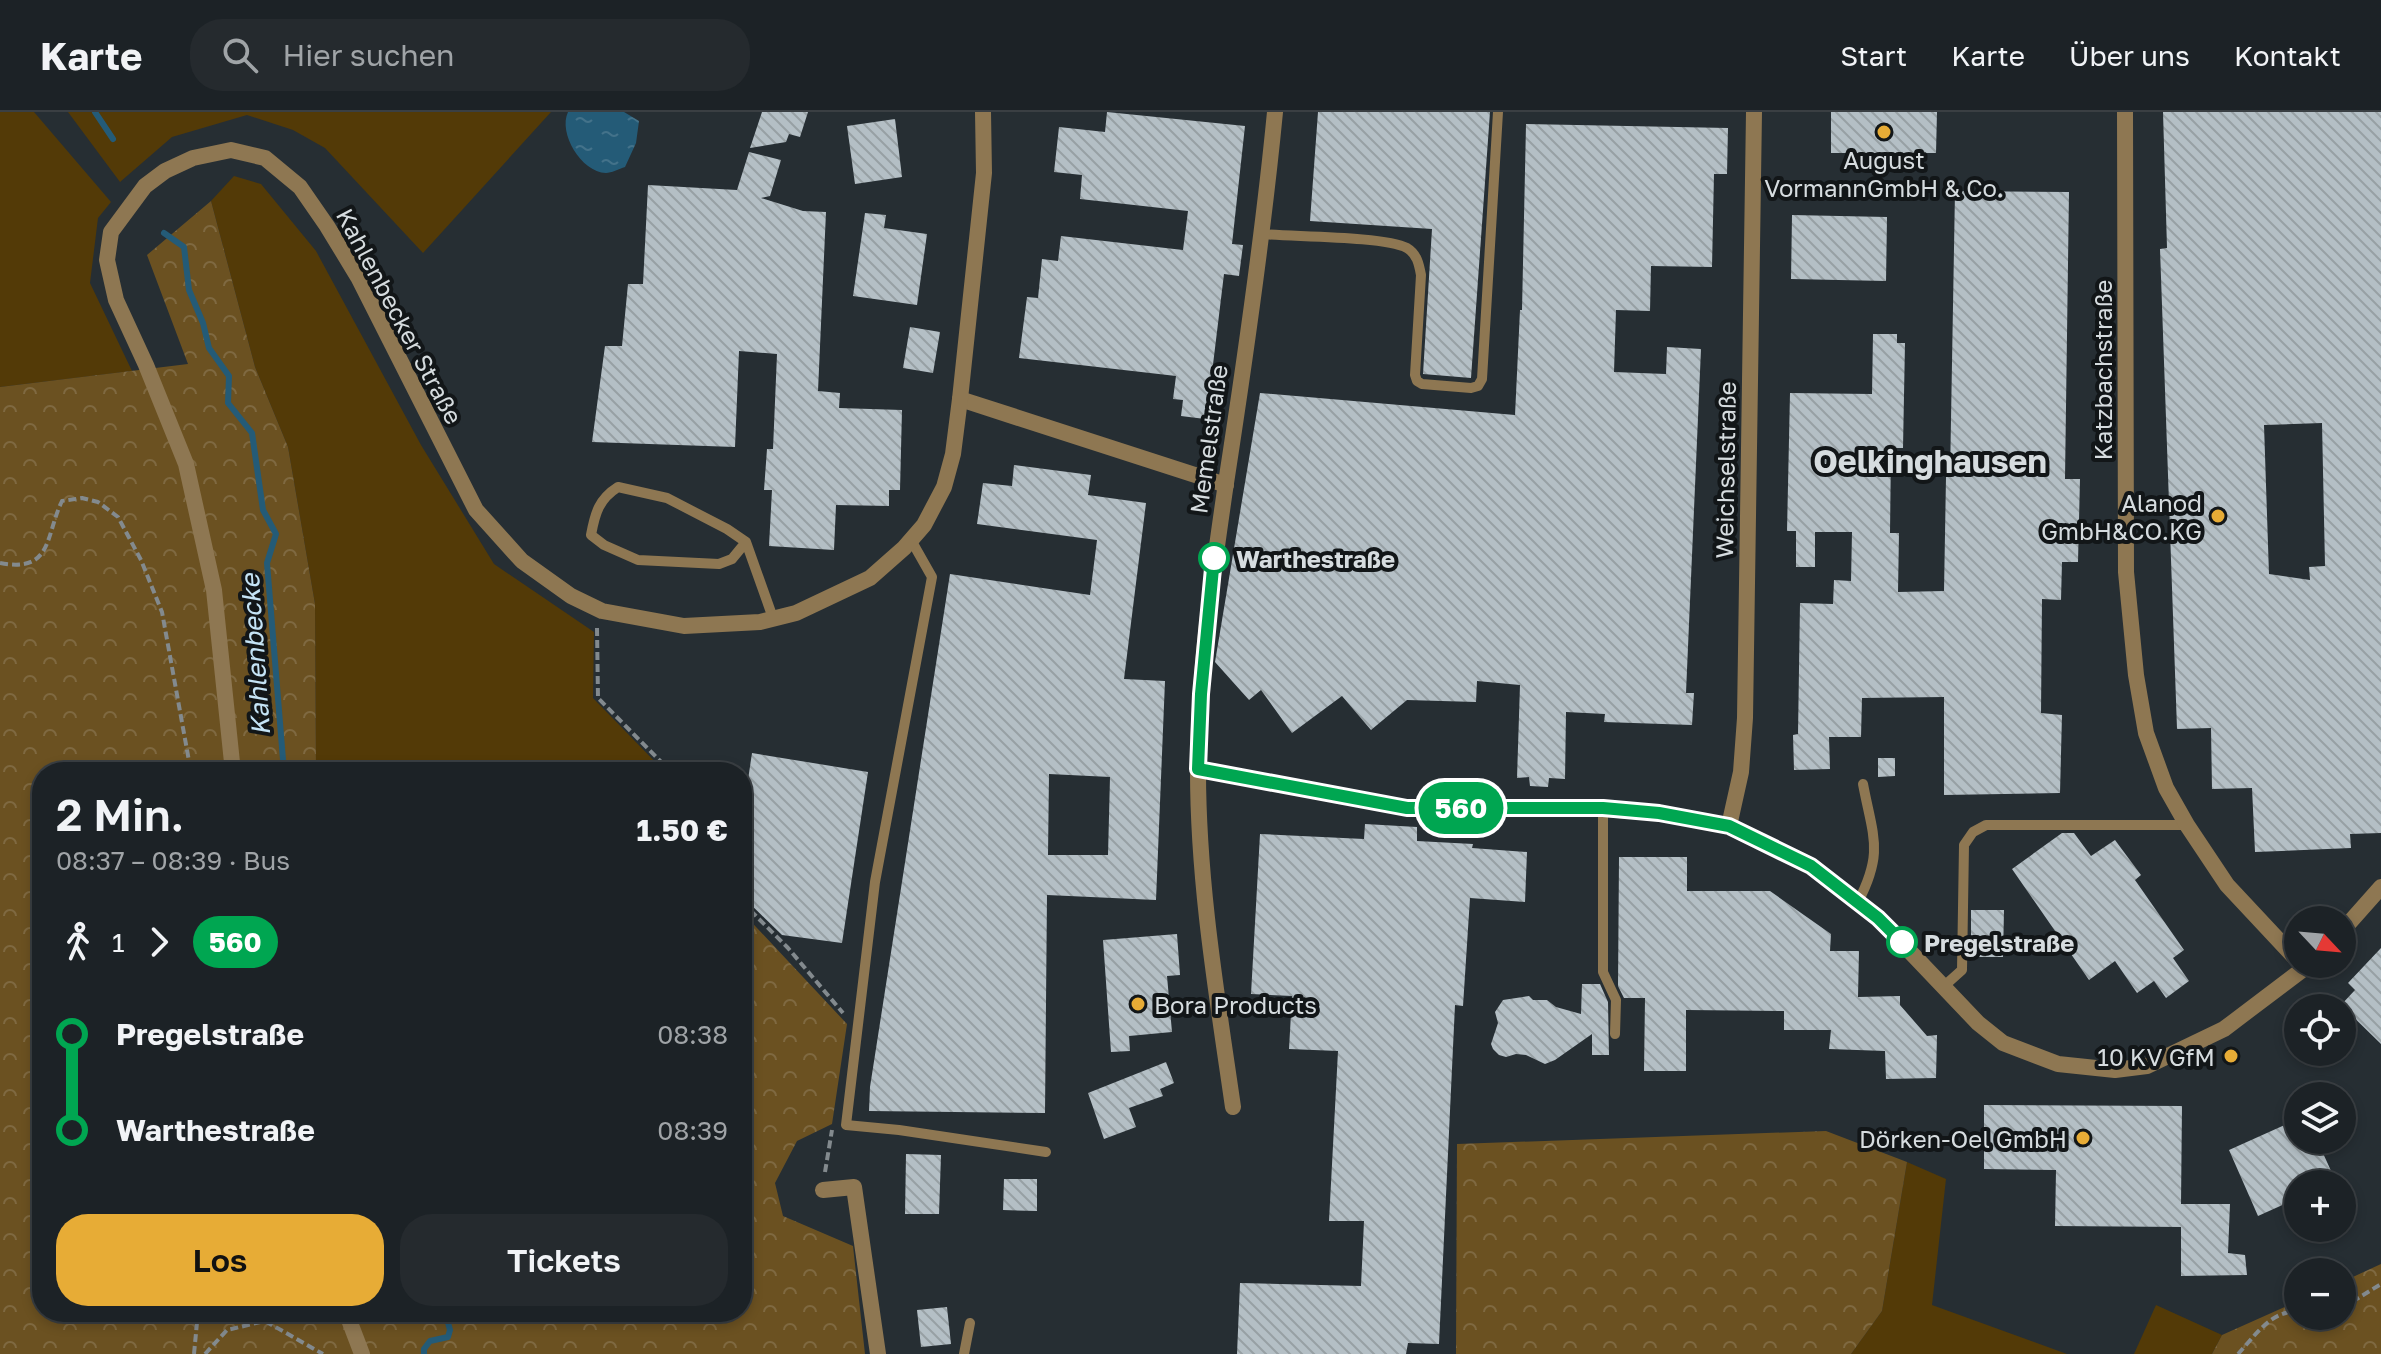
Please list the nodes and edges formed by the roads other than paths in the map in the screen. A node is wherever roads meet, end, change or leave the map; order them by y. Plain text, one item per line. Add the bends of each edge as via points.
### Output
1 (983, 112) edge
2 (1275, 112) edge
3 (1498, 112) edge
4 (1754, 112) edge
5 (2125, 112) edge
6 (1262, 234) junction
7 (960, 399) junction
8 (1226, 485) junction
9 (911, 540) junction
10 (746, 542) junction
11 (773, 618) junction
12 (232, 762) edge
13 (1198, 769) junction
14 (1863, 784) dead end
15 (1603, 808) junction
16 (2187, 825) junction
17 (1729, 826) junction
18 (2381, 887) edge
19 (1858, 902) junction
20 (2356, 915) edge
21 (2284, 945) edge
22 (2287, 978) edge
23 (1943, 987) junction
24 (1615, 1034) dead end
25 (1233, 1107) dead end
26 (1046, 1152) dead end
27 (823, 1190) road end
28 (350, 1322) edge
29 (970, 1323) dead end
30 (362, 1354) edge
31 (878, 1354) edge
32 (964, 1354) edge

1 - 7 street, Kahlenbecker Straße via 984,173
2 - 6 street, Memelstraße
3 - 6 lane via 1478,386 1417,381 1421,275 1418,259 1406,248
4 - 17 street, Weichselstraße via 1745,718
5 - 16 street, Katzbachstraße via 2126,572 2146,733 2166,788
6 - 8 street, Memelstraße
7 - 8 street
7 - 9 street, Kahlenbecker Straße via 944,487
8 - 13 street, Memelstraße via 1211,575
9 - 11 street, Kahlenbecker Straße via 870,578 796,613
9 - 26 lane via 932,577 875,882 846,1125
10 - 10 lane via 667,498 618,487 603,496 591,535 638,560 719,564 732,559
10 - 11 lane
11 - 12 street, Kahlenbecker Straße via 684,626 602,611 522,561 476,510 358,277 300,187 265,158 231,150 193,158 165,171 136,196 111,232 107,260 116,300 186,464 214,590
13 - 15 street via 1407,808
13 - 25 street, Memelstraße via 1200,859
14 - 19 lane via 1876,851
15 - 17 street
15 - 24 lane via 1603,972 1616,1000
16 - 21 street, Katzbachstraße via 2227,885
16 - 23 lane via 1986,825 1973,832 1964,845 1962,970
17 - 19 street via 1811,866
18 - 20 street
19 - 23 street
22 - 23 street via 2202,1041 2147,1066 2115,1070 2058,1064 2003,1043
27 - 31 street via 854,1187
28 - 30 street
29 - 32 lane

